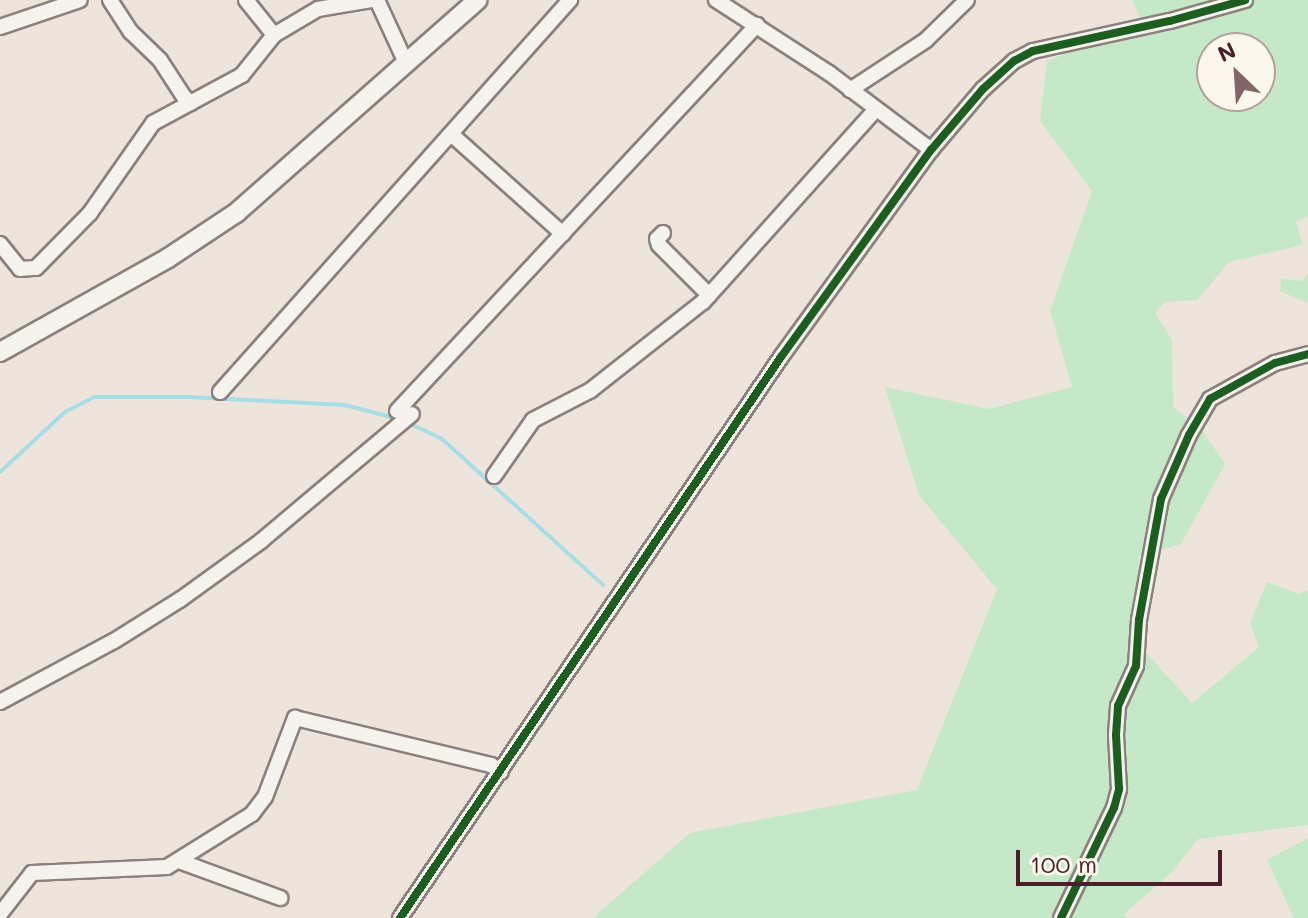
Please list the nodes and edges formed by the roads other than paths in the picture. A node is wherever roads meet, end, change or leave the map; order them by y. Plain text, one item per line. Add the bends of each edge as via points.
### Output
1 (80, 0) edge
2 (110, 0) edge
3 (246, 0) edge
4 (371, 0) edge
5 (377, 0) edge
6 (478, 0) edge
7 (570, 0) edge
8 (716, 0) edge
9 (967, 0) edge
10 (1245, 0) edge
11 (757, 25) junction
12 (0, 27) edge
13 (274, 35) junction
14 (406, 63) junction
15 (850, 90) junction
16 (191, 103) junction
17 (875, 110) junction
18 (451, 134) junction
19 (931, 150) junction
20 (663, 233) dead end
21 (563, 234) junction
22 (0, 244) edge
23 (709, 295) junction
24 (0, 352) edge
25 (1308, 354) edge
26 (220, 392) dead end
27 (494, 476) dead end
28 (0, 702) edge
29 (501, 772) junction
30 (179, 861) junction
31 (280, 898) dead end
32 (0, 914) edge
33 (1066, 916) edge
34 (400, 918) edge

1 - 12 street
2 - 16 street
3 - 13 street
4 - 13 street via 318,9
5 - 14 street
6 - 14 street
7 - 18 street
8 - 11 street
9 - 15 street via 926,40
10 - 19 street via 1033,51 983,89
11 - 15 street
11 - 21 street
13 - 16 street via 250,68
14 - 24 street via 213,230
15 - 17 street
16 - 22 street via 153,123 114,183 36,268 20,269
17 - 19 street
17 - 23 street
18 - 21 street
18 - 26 street
19 - 29 street via 781,357
20 - 23 street via 659,245
21 - 28 street via 404,413 261,541 114,641
23 - 27 street via 591,390 533,420
25 - 33 street via 1275,363 1210,399 1161,499 1136,666 1118,706 1119,789
29 - 30 street via 491,765 295,718 265,797 252,814
29 - 34 street
30 - 31 street
30 - 32 street via 167,867 32,873

